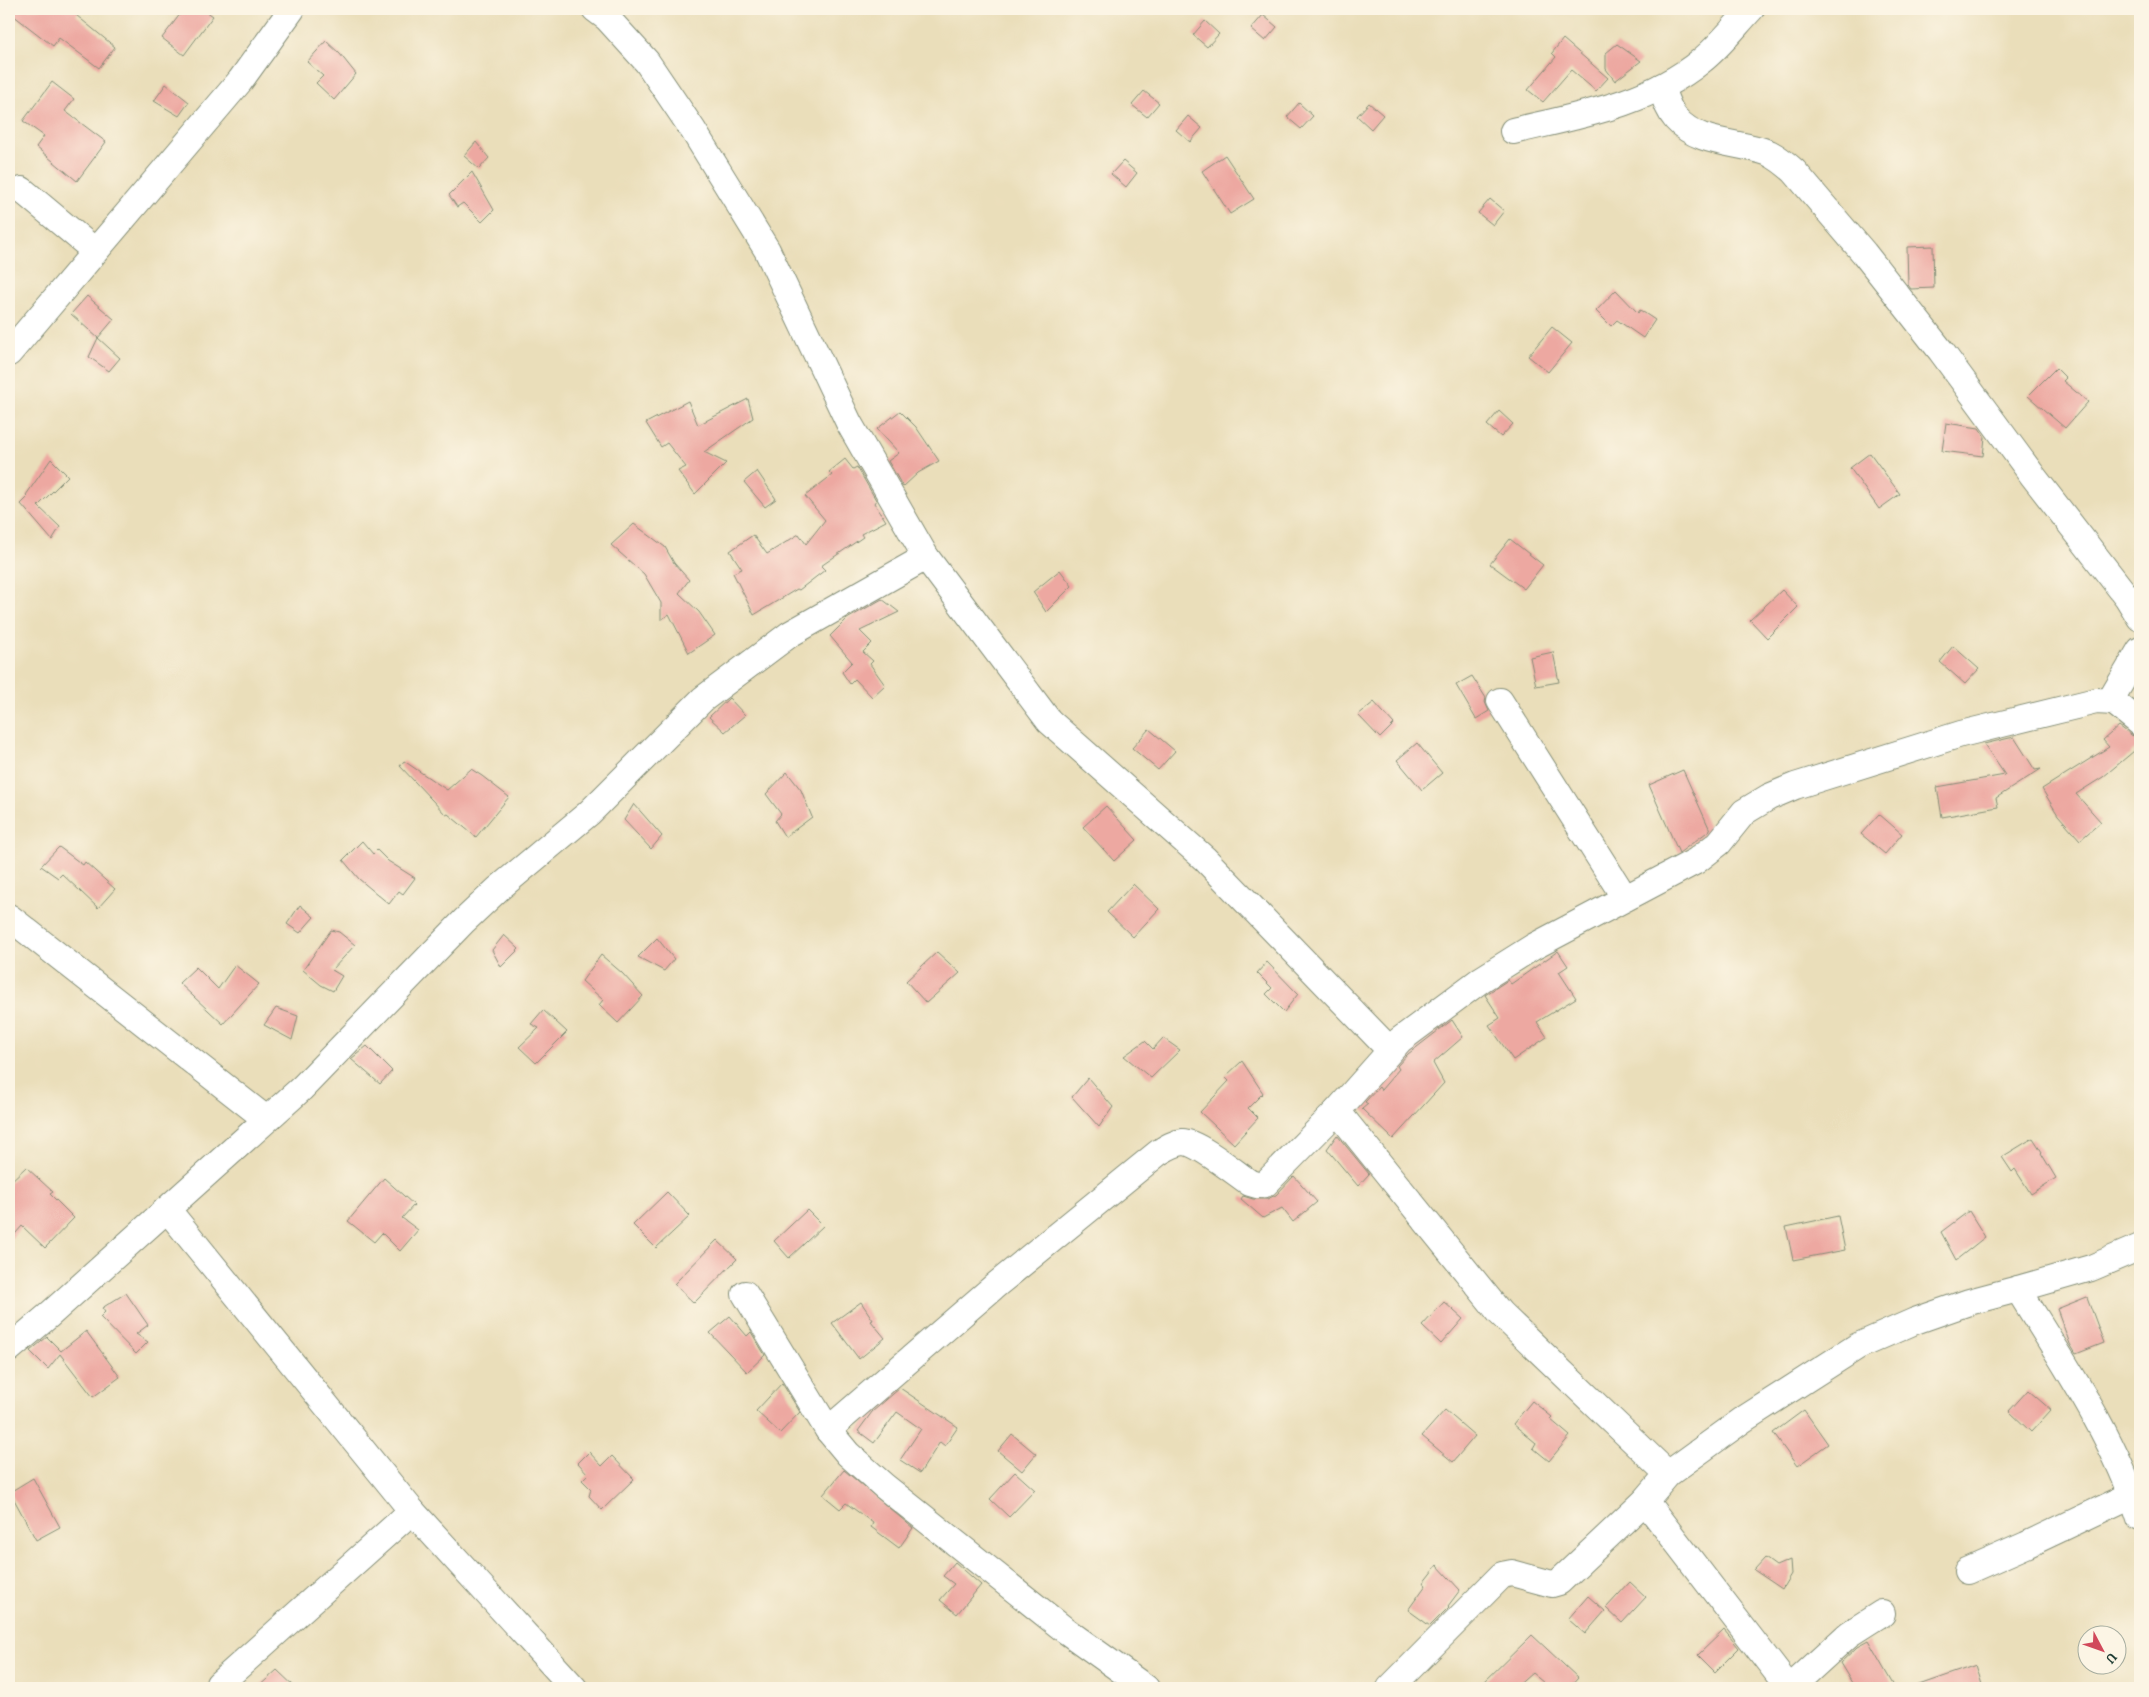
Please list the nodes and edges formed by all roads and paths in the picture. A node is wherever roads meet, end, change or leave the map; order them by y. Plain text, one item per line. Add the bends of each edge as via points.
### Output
1 (292, 9) edge
2 (595, 9) edge
3 (1751, 9) edge
4 (1661, 87) junction
5 (1513, 131) dead end
6 (22, 190) dead end
7 (95, 251) junction
8 (9, 353) edge
9 (926, 557) junction
10 (2140, 618) edge
11 (2140, 650) edge
12 (1500, 701) dead end
13 (2110, 701) junction
14 (2140, 723) edge
15 (1625, 898) junction
16 (9, 917) edge
17 (1390, 1050) junction
18 (1337, 1111) junction
19 (266, 1119) junction
20 (167, 1209) junction
21 (2140, 1247) edge
22 (2018, 1289) junction
23 (746, 1294) dead end
24 (9, 1349) edge
25 (828, 1430) junction
26 (1668, 1474) junction
27 (1646, 1501) junction
28 (2138, 1501) edge
29 (412, 1511) junction
30 (1967, 1571) dead end
31 (1882, 1613) dead end
32 (219, 1684) dead end
33 (574, 1688) edge
34 (1146, 1688) edge
35 (1390, 1688) edge
36 (1789, 1688) edge

1 - 7 street via 240,81
2 - 9 street via 647,62 766,250 849,423
3 - 4 street via 1694,67
4 - 5 street via 1594,112
4 - 10 street via 1668,107 1687,129 1706,138 1768,153 1794,171 1935,343
6 - 7 street
7 - 8 street
9 - 17 street via 1049,721 1205,859
9 - 19 street via 790,634 703,699 589,813 464,921 302,1088
11 - 13 street
12 - 15 street
13 - 14 street
13 - 15 street via 2074,705 1961,734 1795,786 1744,812 1719,843 1696,860
15 - 17 street via 1533,947 1482,979
16 - 19 street
17 - 18 street
18 - 25 street via 1264,1184 1250,1183 1188,1143 1172,1144 996,1285
18 - 26 street via 1500,1313
19 - 20 street
20 - 24 street
20 - 29 street
21 - 22 street via 2091,1268
22 - 26 street via 1915,1321 1858,1346 1744,1419
22 - 28 street via 2076,1382
23 - 25 street
25 - 34 street via 848,1454 884,1486 1064,1630
26 - 27 street
27 - 35 street via 1558,1582 1552,1584 1512,1573 1502,1575
27 - 36 street
28 - 30 street
29 - 32 street
29 - 33 street
31 - 36 street via 1849,1634

